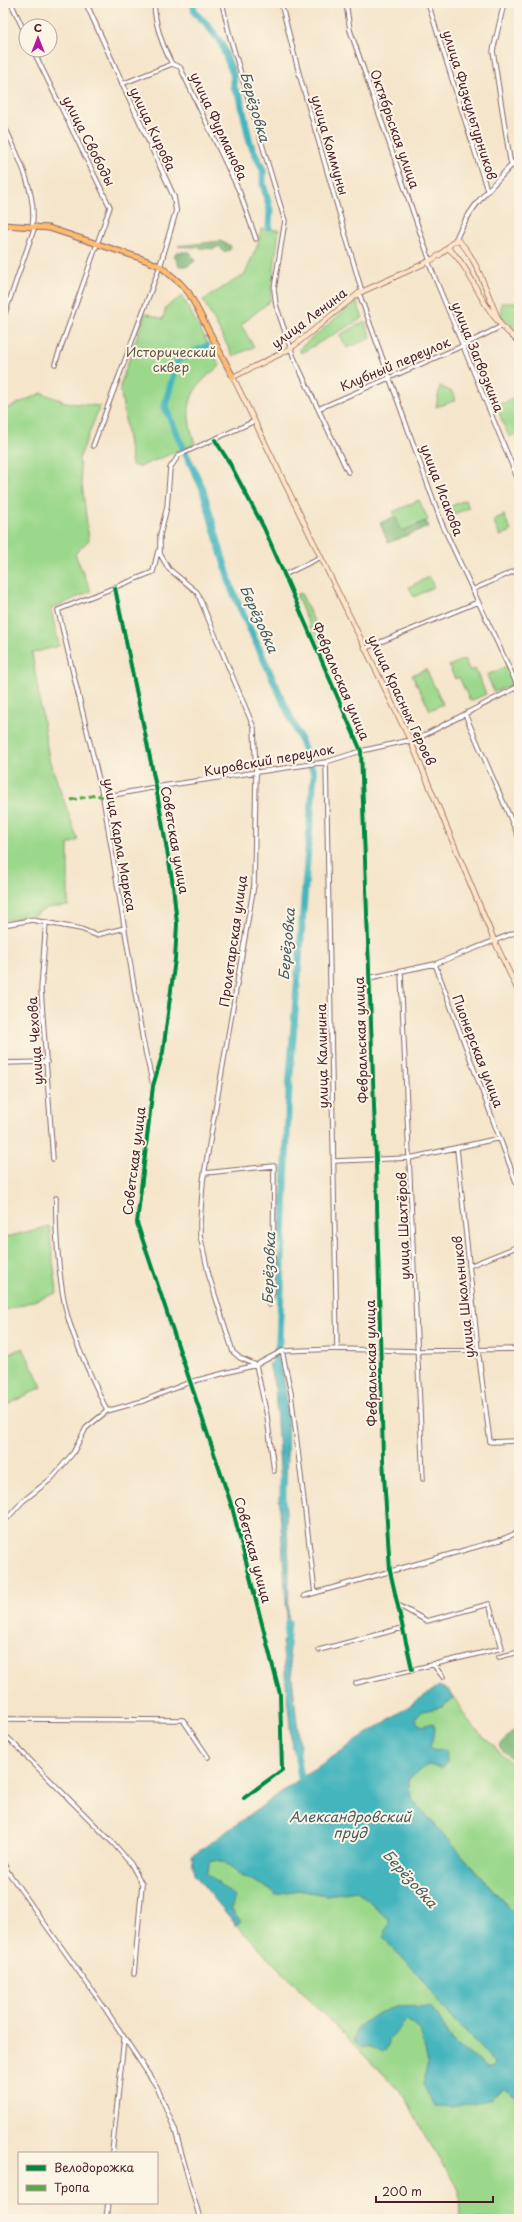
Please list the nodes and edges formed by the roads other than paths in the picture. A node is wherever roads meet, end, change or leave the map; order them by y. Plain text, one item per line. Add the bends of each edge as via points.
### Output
1 (11, 3) edge
2 (86, 3) edge
3 (154, 3) edge
4 (222, 3) edge
5 (282, 3) edge
6 (346, 3) edge
7 (428, 3) edge
8 (504, 3) edge
9 (18, 18) edge
10 (37, 58) edge
11 (172, 64) junction
12 (122, 84) junction
13 (3, 123) edge
14 (519, 157) edge
15 (512, 165) junction
16 (519, 170) edge
17 (486, 190) junction
18 (3, 225) edge
19 (34, 226) junction
20 (256, 239) dead end
21 (456, 239) junction
22 (99, 244) junction
23 (448, 248) junction
24 (429, 261) junction
25 (160, 266) junction
26 (486, 289) junction
27 (479, 291) junction
28 (360, 292) junction
29 (3, 319) edge
30 (501, 324) junction
31 (519, 342) edge
32 (462, 346) junction
33 (290, 349) junction
34 (55, 364) dead end
35 (233, 377) junction
36 (388, 377) junction
37 (318, 409) junction
38 (255, 421) junction
39 (215, 440) junction
40 (93, 446) dead end
41 (348, 472) dead end
42 (519, 482) edge
43 (159, 548) junction
44 (321, 557) junction
45 (519, 569) edge
46 (284, 575) junction
47 (115, 588) junction
48 (472, 590) junction
49 (478, 602) junction
50 (366, 648) junction
51 (519, 687) edge
52 (465, 714) junction
53 (411, 742) junction
54 (360, 751) junction
55 (326, 762) junction
56 (256, 774) junction
57 (156, 788) junction
58 (103, 797) junction
59 (519, 838) edge
60 (46, 922) junction
61 (3, 924) edge
62 (125, 928) junction
63 (519, 931) edge
64 (494, 940) junction
65 (435, 964) junction
66 (401, 973) junction
67 (369, 978) junction
68 (519, 993) edge
69 (47, 1062) junction
70 (3, 1063) edge
71 (153, 1086) junction
72 (500, 1138) junction
73 (457, 1149) junction
74 (53, 1158) dead end
75 (410, 1158) junction
76 (376, 1160) junction
77 (334, 1162) junction
78 (205, 1172) junction
79 (519, 1190) edge
80 (56, 1198) dead end
81 (519, 1246) edge
82 (469, 1266) junction
83 (269, 1305) dead end
84 (337, 1349) junction
85 (519, 1349) edge
86 (380, 1350) junction
87 (478, 1350) junction
88 (282, 1351) junction
89 (418, 1351) junction
90 (256, 1365) junction
91 (190, 1382) junction
92 (107, 1411) junction
93 (516, 1442) dead end
94 (274, 1471) dead end
95 (423, 1479) dead end
96 (3, 1523) edge
97 (519, 1532) edge
98 (390, 1571) junction
99 (315, 1593) junction
100 (304, 1596) dead end
101 (398, 1605) junction
102 (402, 1628) junction
103 (319, 1650) dead end
104 (519, 1652) edge
105 (499, 1657) dead end
106 (433, 1664) junction
107 (412, 1668) junction
108 (443, 1677) dead end
109 (356, 1683) dead end
110 (3, 1719) edge
111 (3, 1733) edge
112 (208, 1757) dead end
113 (244, 1798) dead end
114 (3, 1862) edge
115 (134, 1974) dead end
116 (124, 2038) junction
117 (112, 2152) edge
118 (108, 2204) edge
119 (106, 2219) edge
120 (200, 2219) edge

1 - 9 street
2 - 12 street, улица Кирова
3 - 11 street, улица Фурманова via 154,15
4 - 33 street via 285,220 274,289 276,305
5 - 28 street, улица Коммуны
6 - 24 street, Октябрьская улица via 350,30
7 - 17 street, улица Физкультурников
8 - 15 street via 493,51
10 - 22 street, улица Свободы via 108,201 110,207
11 - 12 street
11 - 20 street, улица Фурманова via 180,67 240,193
12 - 25 street, улица Кирова via 174,197 176,211
13 - 19 street via 20,158 28,184
14 - 15 street
15 - 16 street
15 - 17 street
17 - 21 street via 465,219
18 - 19 main road
19 - 22 main road
19 - 29 street
21 - 23 main road, улица Ленина
21 - 26 main road via 461,243
22 - 25 main road
22 - 34 street
23 - 24 main road, улица Ленина
23 - 27 main road via 461,260
24 - 28 main road, улица Ленина
24 - 32 street, улица Загвозкина
25 - 35 main road via 189,294
25 - 40 street
26 - 27 main road via 483,293
26 - 30 main road
27 - 30 main road
28 - 33 main road, улица Ленина
28 - 36 street, улица Исакова
30 - 31 main road
30 - 32 street, Клубный переулок
32 - 36 street, Клубный переулок
32 - 42 street, улица Загвозкина
33 - 35 main road, улица Ленина
33 - 37 street
35 - 38 main road, улица Красных Героев
36 - 37 street, Клубный переулок
36 - 48 street, улица Исакова via 442,524
37 - 41 street
38 - 39 street
38 - 44 main road, улица Красных Героев
39 - 43 street via 180,455 170,468 167,507
39 - 46 street, Февральская улица via 260,522
43 - 47 street via 153,572
43 - 56 street, Пролетарская улица via 169,569 197,592 254,728
44 - 46 street
44 - 50 main road, улица Красных Героев
45 - 48 street
46 - 54 street, Февральская улица
47 - 57 street, Советская улица
47 - 58 street, улица Карла Маркса via 58,610
48 - 49 street, улица Исакова
49 - 50 street
49 - 51 street, улица Исакова
50 - 53 main road, улица Красных Героев
51 - 52 street, Кировский переулок
52 - 53 street, Кировский переулок
52 - 59 street
53 - 54 street, Кировский переулок
53 - 64 main road, улица Красных Героев
54 - 55 street, Кировский переулок
54 - 67 street, Февральская улица
55 - 56 street, Кировский переулок
55 - 77 street, улица Калинина
56 - 57 street, Кировский переулок
56 - 78 street, Пролетарская улица via 254,884
57 - 58 street, Кировский переулок
57 - 71 street, Советская улица via 177,924 163,1052
58 - 62 street, улица Карла Маркса
60 - 61 street via 32,920
60 - 62 street via 81,929 96,935
60 - 69 street, улица Чехова via 41,990
62 - 71 street, улица Карла Маркса
63 - 64 street
64 - 65 street
64 - 68 main road, улица Красных Героев
65 - 66 street
65 - 72 street, Пионерская улица
66 - 67 street
66 - 75 street, улица Шахтёров
67 - 76 street, Февральская улица
69 - 70 street
69 - 74 street, улица Чехова
71 - 91 street, Советская улица via 137,1223
72 - 73 street
72 - 79 street, Пионерская улица
73 - 75 street
73 - 82 street, улица Школьников
75 - 76 street
75 - 89 street, улица Шахтёров
76 - 77 street
76 - 86 street, Февральская улица
77 - 84 street, улица Калинина
78 - 83 street via 274,1166 273,1292
78 - 90 street, Пролетарская улица via 200,1235 209,1276 233,1352
80 - 92 street via 55,1223 67,1313
81 - 82 street
82 - 87 street, улица Школьников
84 - 86 street
84 - 88 street
85 - 87 street
86 - 89 street
86 - 98 street, Февральская улица
87 - 89 street
87 - 93 street, улица Школьников via 490,1442
88 - 90 street
88 - 99 street via 291,1393
89 - 95 street, улица Шахтёров
90 - 91 street
90 - 94 street via 267,1416
91 - 92 street via 142,1401
91 - 113 street, Советская улица via 232,1507 280,1694 282,1770
92 - 96 street via 86,1428 73,1453 52,1479 23,1501
97 - 98 street via 500,1540
98 - 99 street
98 - 101 street, Февральская улица
99 - 100 street
101 - 102 street, Февральская улица
101 - 106 street via 427,1621 490,1604 502,1648
102 - 103 street
102 - 107 street, Февральская улица
104 - 105 street
106 - 107 street
106 - 108 street
107 - 109 street
110 - 112 street via 183,1720
111 - 115 street via 114,1844 138,1875 142,1884
114 - 116 street
116 - 117 street
116 - 120 street via 157,2087 174,2130
118 - 119 street

